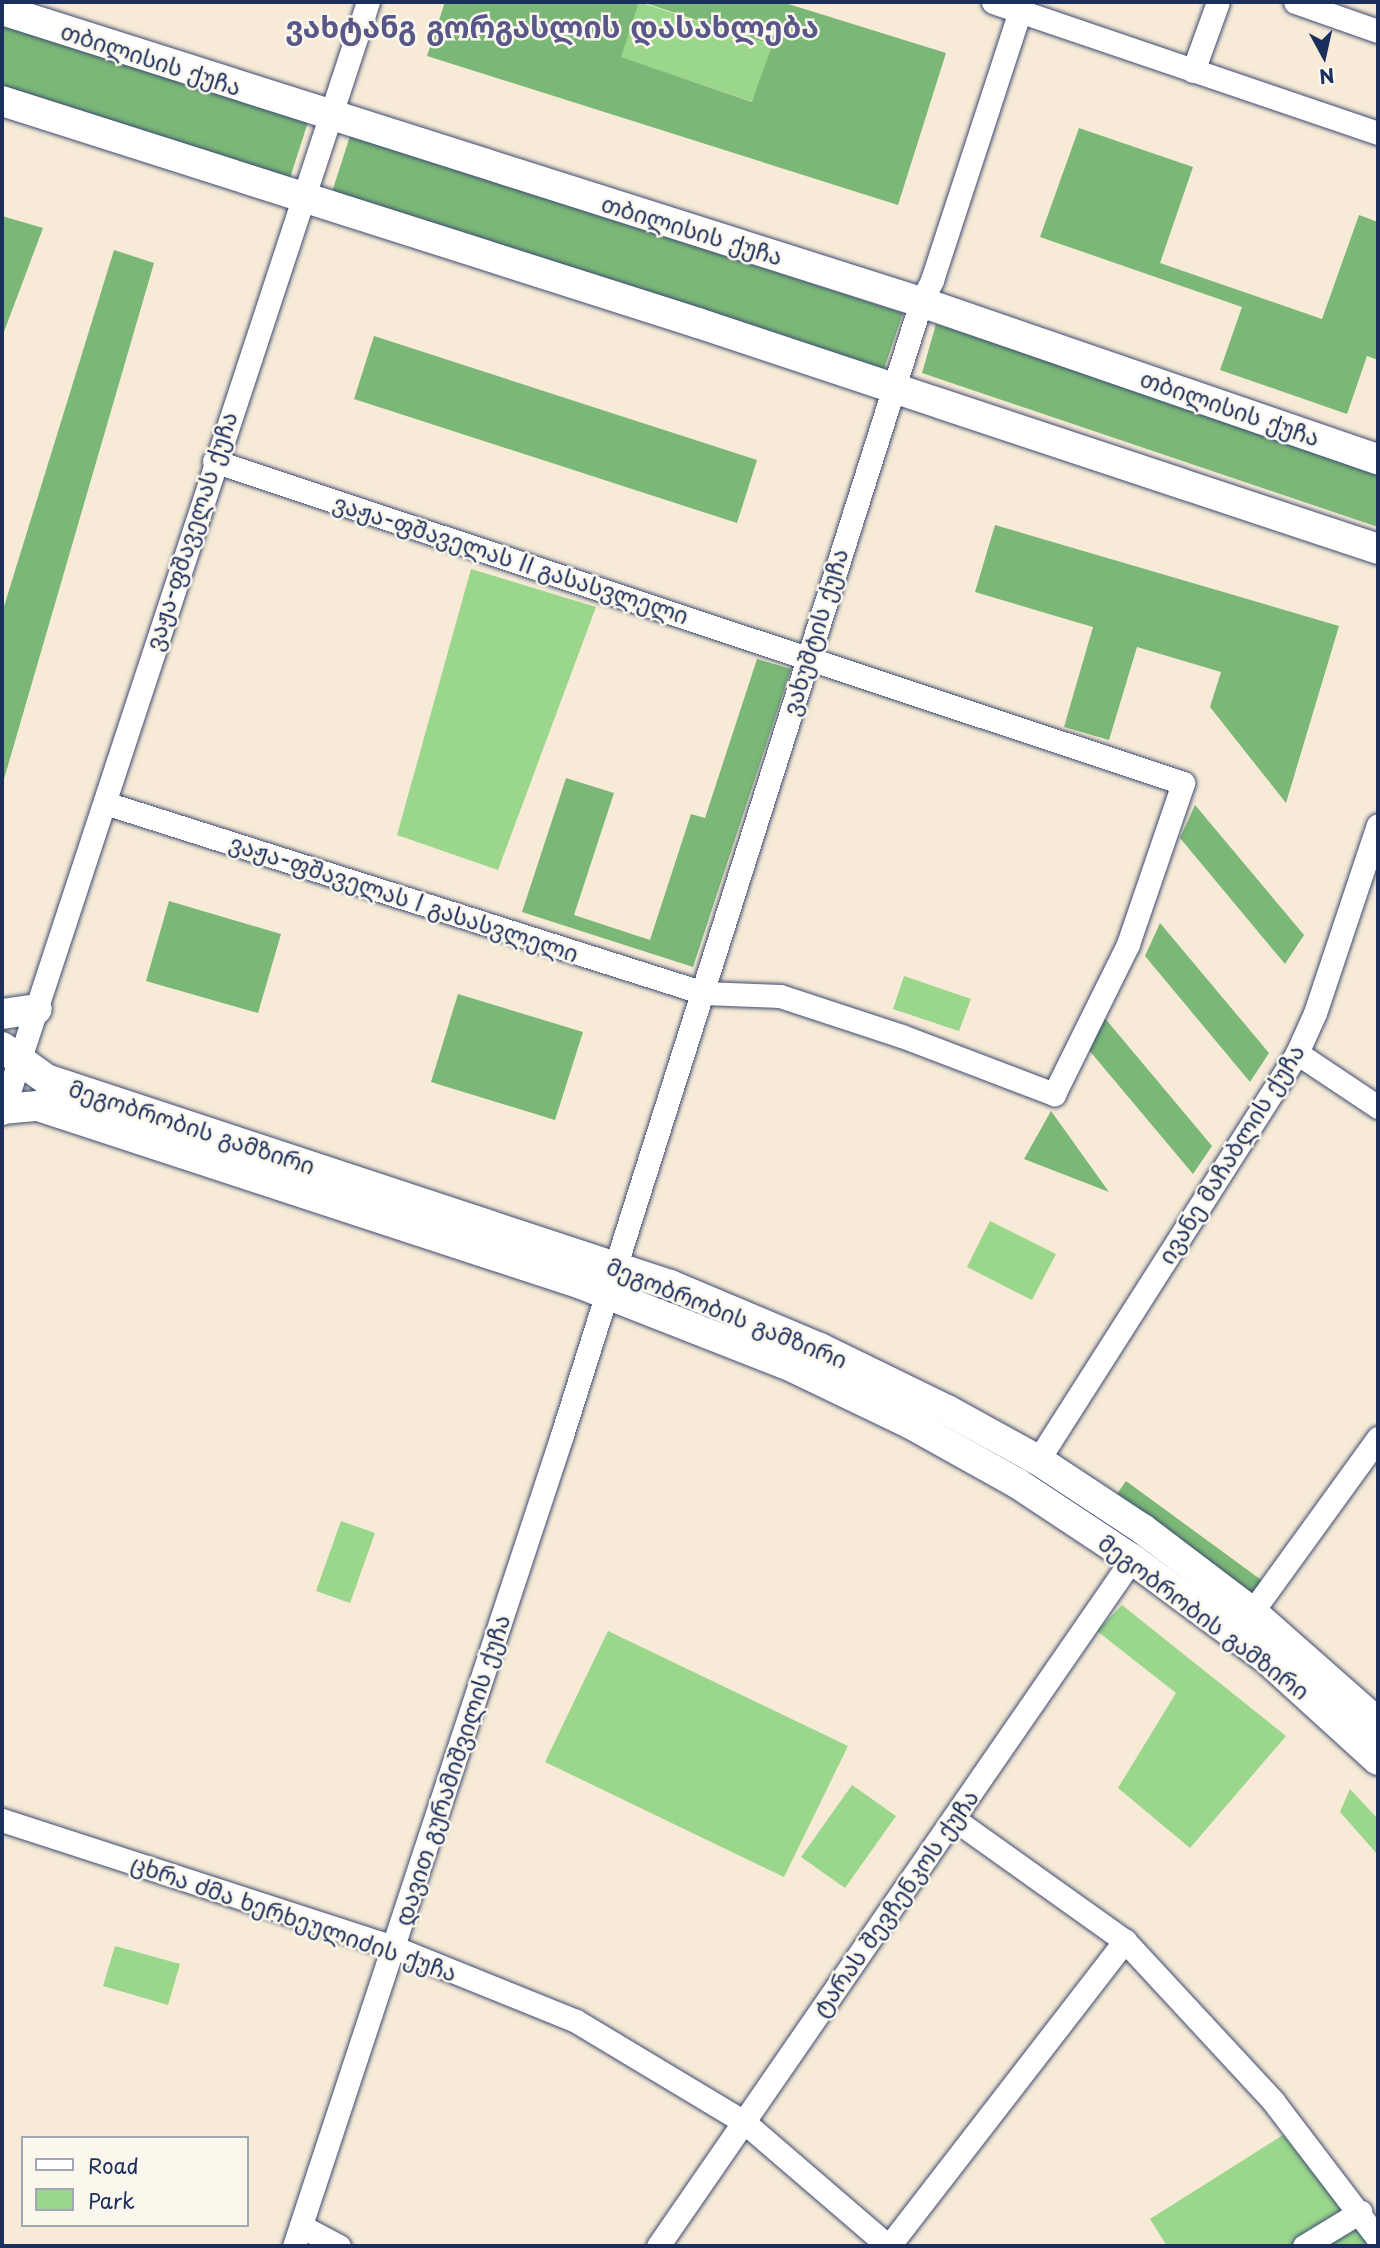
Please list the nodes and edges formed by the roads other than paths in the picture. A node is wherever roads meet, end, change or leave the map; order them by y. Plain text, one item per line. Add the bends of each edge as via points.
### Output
1 (368, 2) edge
2 (993, 2) edge
3 (1218, 2) edge
4 (1295, 2) edge
5 (1022, 6) edge
6 (2, 10) edge
7 (1378, 31) edge
8 (1193, 71) junction
9 (2, 101) edge
10 (328, 116) junction
11 (1378, 132) edge
12 (302, 194) junction
13 (921, 302) junction
14 (893, 387) junction
15 (1378, 459) edge
16 (214, 461) junction
17 (1378, 549) edge
18 (807, 657) junction
19 (105, 803) junction
20 (1378, 825) edge
21 (704, 993) junction
22 (37, 1009) junction
23 (2, 1014) edge
24 (1297, 1053) junction
25 (10, 1054) edge
26 (1378, 1107) edge
27 (2, 1111) edge
28 (610, 1278) junction
29 (1378, 1438) edge
30 (1038, 1460) junction
31 (1132, 1559) junction
32 (1252, 1612) junction
33 (1378, 1723) edge
34 (1378, 1760) edge
35 (954, 1819) junction
36 (2, 1820) edge
37 (1125, 1941) junction
38 (393, 1947) junction
39 (744, 2122) junction
40 (1360, 2212) junction
41 (298, 2236) edge
42 (1378, 2239) edge
43 (339, 2246) edge
44 (657, 2246) edge
45 (888, 2246) edge
46 (1304, 2246) edge

1 - 10 street, ვაჟა-ფშაველას ქუჩა
2 - 5 street
3 - 8 street
4 - 7 street
5 - 8 street
5 - 13 street, ვახუშტის ქუჩა
6 - 10 main road, თბილისის ქუჩა
8 - 11 street
9 - 12 main road
10 - 12 street, ვაჟა-ფშაველას ქუჩა
10 - 13 main road, თბილისის ქუჩა
12 - 14 main road
12 - 16 street, ვაჟა-ფშაველას ქუჩა
13 - 14 street, ვახუშტის ქუჩა
13 - 15 main road, თბილისის ქუჩა
14 - 17 main road
14 - 18 street, ვახუშტის ქუჩა
16 - 18 street, ვაჟა-ფშაველას II გასასვლელი
16 - 19 street, ვაჟა-ფშაველას ქუჩა
18 - 21 street, ვახუშტის ქუჩა
18 - 21 street, ვაჟა-ფშაველას II გასასვლელი via 1183,783 1128,944 1054,1094 780,996
19 - 21 street, ვაჟა-ფშაველას I გასასვლელი
19 - 22 street, ვაჟა-ფშაველას ქუჩა
20 - 24 street, ივანე მაჩაბლის ქუჩა via 1315,1013
21 - 28 street, ვახუშტის ქუჩა
22 - 23 main road
22 - 25 street, ვაჟა-ფშაველას ქუჩა
24 - 26 street
24 - 30 street, ივანე მაჩაბლის ქუჩა
25 - 27 street, ვაჟა-ფშაველას ქუჩა
25 - 28 main road, მეგობრობის გამზირი via 46,1079
27 - 28 main road, მეგობრობის გამზირი via 38,1106
28 - 30 main road, მეგობრობის გამზირი via 827,1352
28 - 31 main road, მეგობრობის გამზირი via 909,1423 1017,1483
28 - 38 street, დავით გურამიშვილის ქუჩა
29 - 32 street
30 - 32 main road, მეგობრობის გამზირი via 1144,1530
31 - 34 main road, მეგობრობის გამზირი via 1275,1666
31 - 35 street, ტარას შევჩენკოს ქუჩა
32 - 33 main road, მეგობრობის გამზირი
35 - 37 street
35 - 39 street, ტარას შევჩენკოს ქუჩა
36 - 38 street, ცხრა ძმა ხერხეულიძის ქუჩა
37 - 40 street via 1273,2101
37 - 45 street
38 - 39 street, ცხრა ძმა ხერხეულიძის ქუჩა via 576,2021
38 - 41 street, დავით გურამიშვილის ქუჩა
39 - 44 street, ტარას შევჩენკოს ქუჩა
39 - 45 street, ცხრა ძმა ხერხეულიძის ქუჩა
40 - 42 street
40 - 46 street
41 - 43 street

